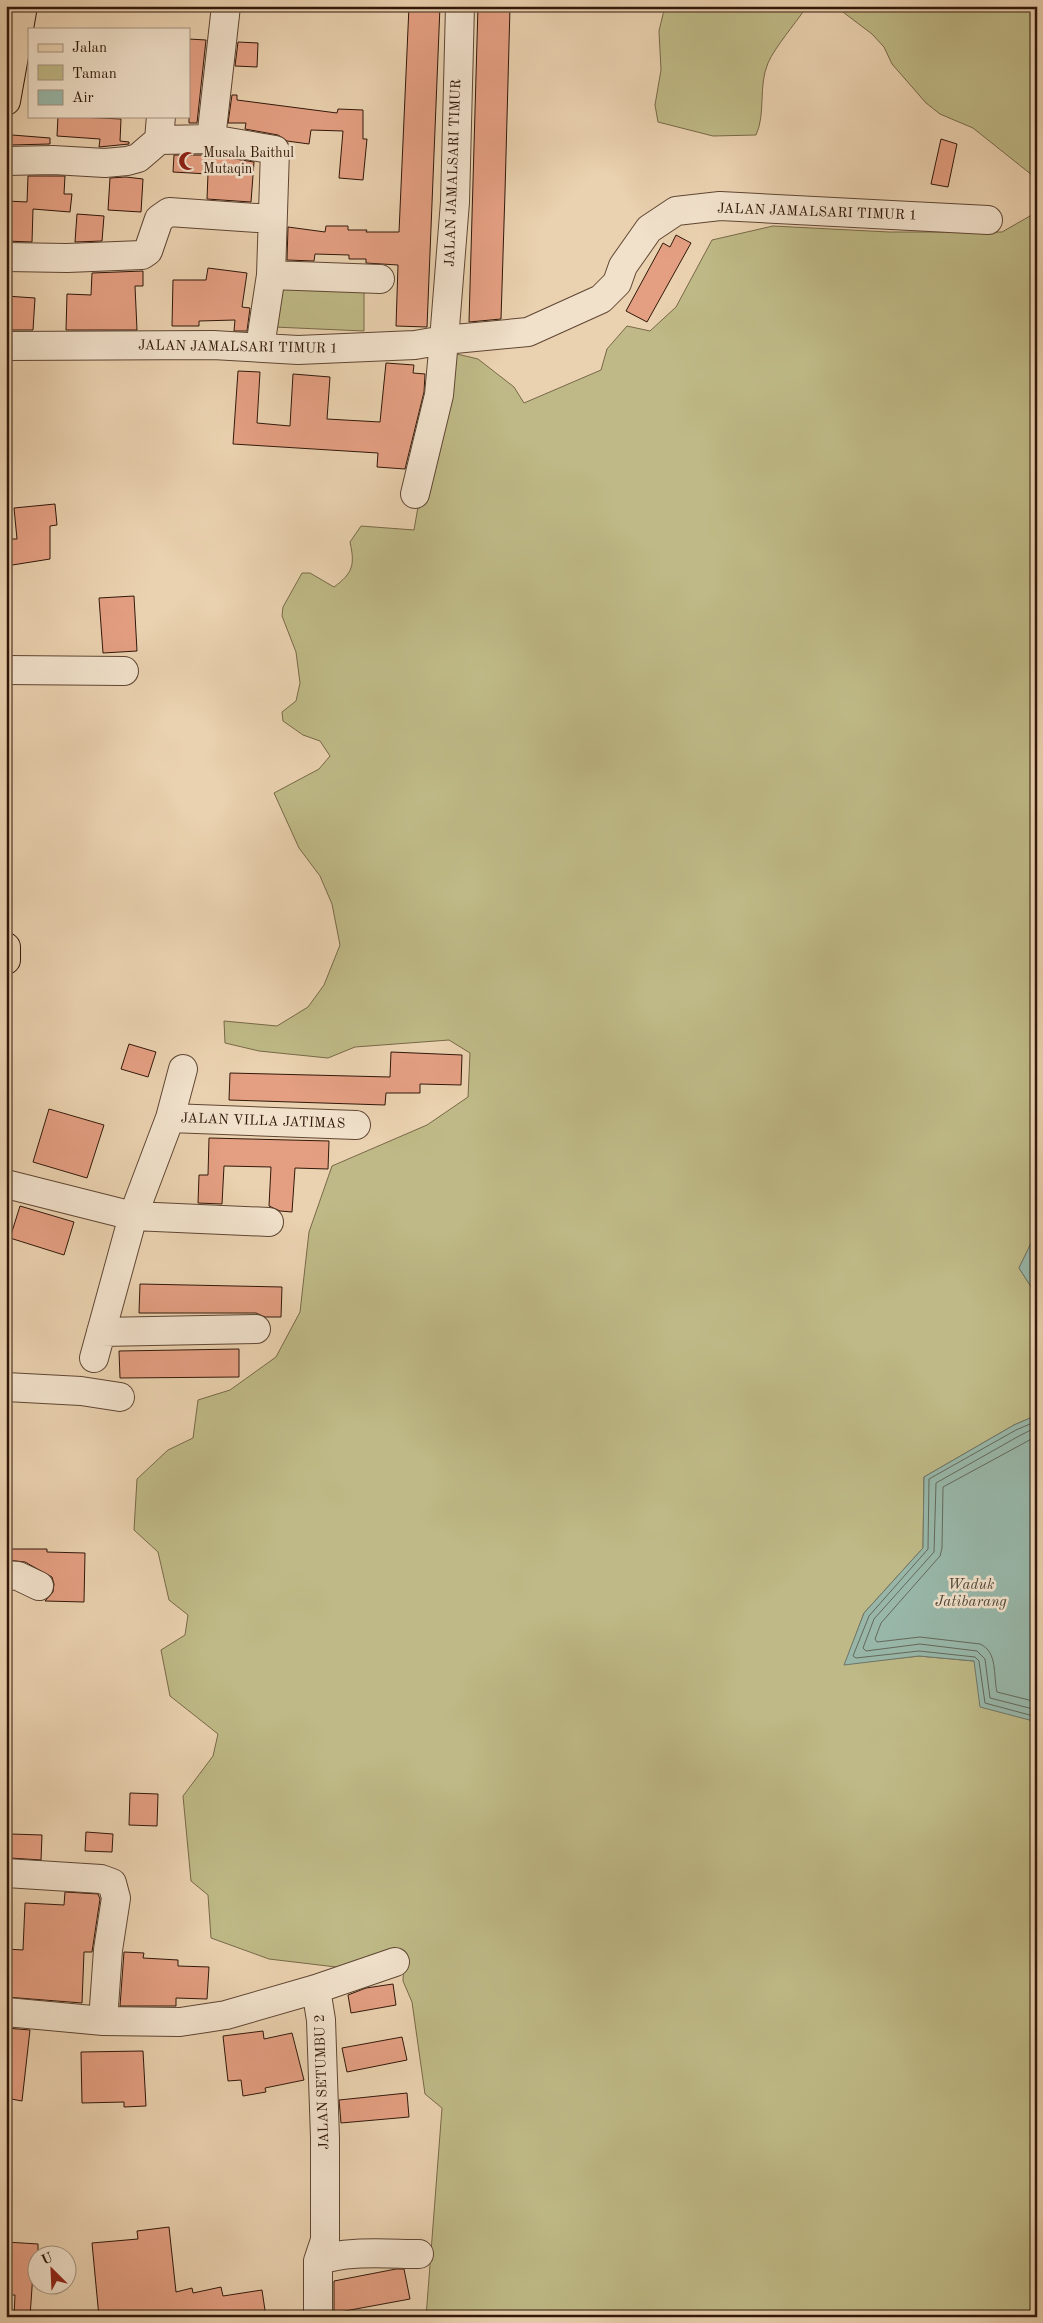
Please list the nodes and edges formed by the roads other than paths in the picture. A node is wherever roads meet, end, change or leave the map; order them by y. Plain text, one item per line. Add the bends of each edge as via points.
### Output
1 (22, 6) edge
2 (226, 6) edge
3 (460, 6) edge
4 (6, 101) edge
5 (160, 128) edge
6 (211, 140) junction
7 (6, 161) edge
8 (272, 219) junction
9 (988, 220) dead end
10 (6, 258) edge
11 (271, 274) junction
12 (380, 279) dead end
13 (444, 340) junction
14 (6, 346) edge
15 (260, 347) junction
16 (414, 494) dead end
17 (6, 670) edge
18 (124, 671) dead end
19 (6, 947) edge
20 (6, 960) edge
21 (183, 1069) dead end
22 (170, 1118) junction
23 (356, 1125) dead end
24 (6, 1184) edge
25 (133, 1216) junction
26 (269, 1222) dead end
27 (256, 1329) dead end
28 (101, 1332) junction
29 (94, 1358) dead end
30 (6, 1387) edge
31 (120, 1397) dead end
32 (6, 1575) edge
33 (39, 1586) dead end
34 (6, 1873) edge
35 (394, 1962) dead end
36 (316, 1989) junction
37 (6, 2012) edge
38 (104, 2021) junction
39 (419, 2254) dead end
40 (320, 2256) junction
41 (318, 2317) edge

1 - 4 main road
2 - 6 street
3 - 13 street, JALAN JAMALSARI TIMUR via 455,202
5 - 6 street
5 - 7 street via 138,158 127,161
6 - 8 street via 275,150
8 - 10 street via 170,212 159,219 148,251 142,254
8 - 11 street
9 - 13 street, JALAN JAMALSARI TIMUR 1 via 720,206 676,211 649,229 623,266 617,283 601,299 528,332
11 - 12 street
11 - 15 street
13 - 15 street, JALAN JAMALSARI TIMUR 1 via 414,346 318,350
13 - 16 street, JALAN JAMALSARI TIMUR via 438,395
14 - 15 street, JALAN JAMALSARI TIMUR 1
17 - 18 street
19 - 20 main road
21 - 22 street, JALAN VILLA JATIMAS
22 - 23 street, JALAN VILLA JATIMAS
22 - 25 street, JALAN VILLA JATIMAS
24 - 25 street
25 - 26 street
25 - 28 street, JALAN VILLA JATIMAS
27 - 28 street
28 - 29 street, JALAN VILLA JATIMAS
30 - 31 street via 81,1391
32 - 33 street via 18,1576
34 - 38 street via 101,1879 112,1883 116,1898 108,1950
35 - 36 street
36 - 38 street via 226,2015 180,2022
36 - 40 street, JALAN SETUMBU 2 via 321,2020 325,2138 325,2240
37 - 38 street
39 - 40 street
40 - 41 street, JALAN SETUMBU 2

